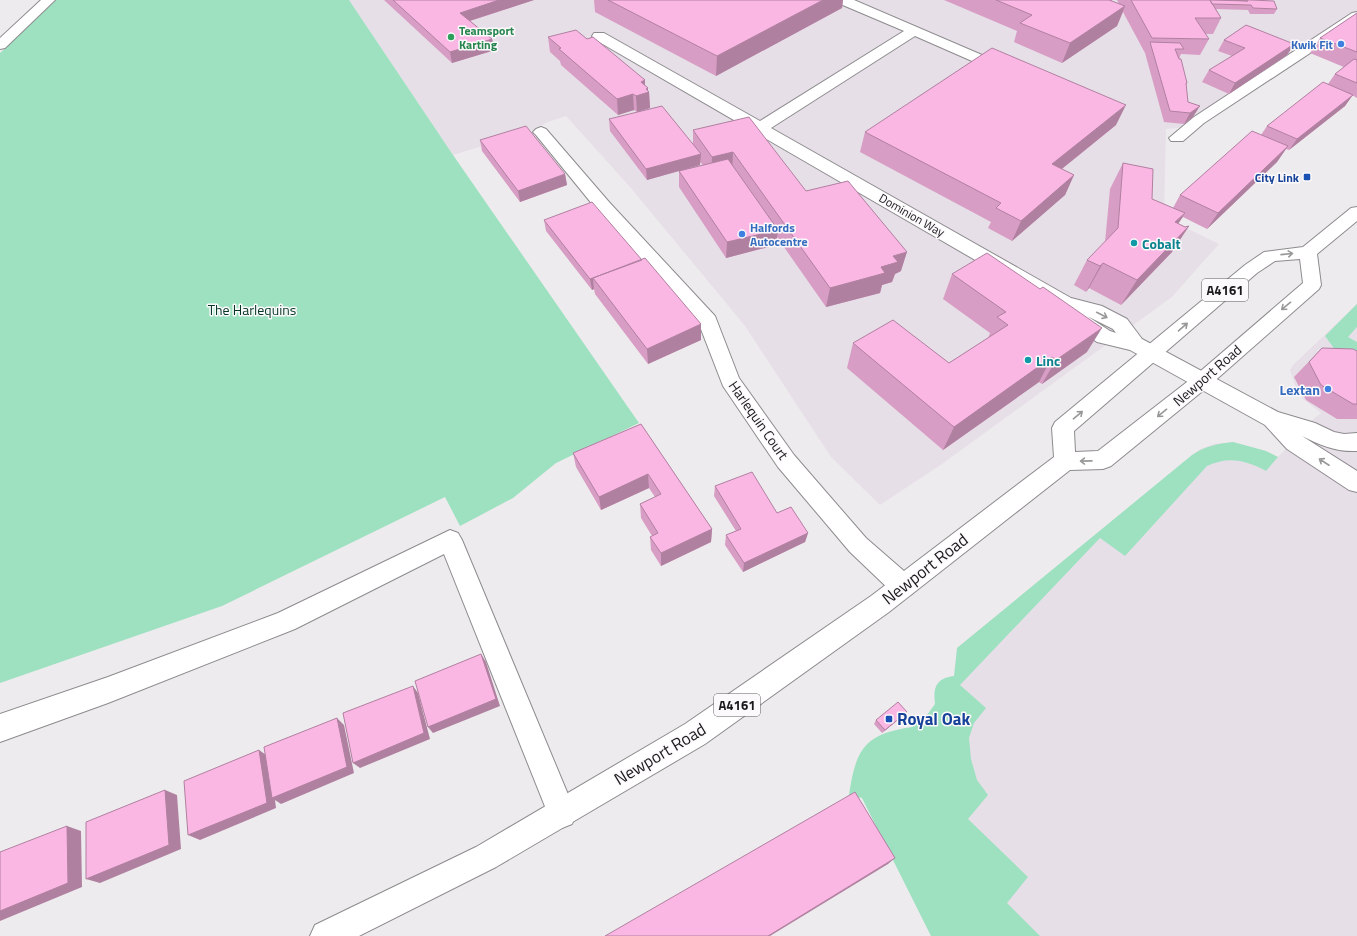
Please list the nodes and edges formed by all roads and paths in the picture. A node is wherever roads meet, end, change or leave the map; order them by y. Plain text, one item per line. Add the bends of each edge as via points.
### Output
1 (49, 0) edge
2 (843, 0) edge
3 (1354, 12) edge
4 (914, 31) junction
5 (599, 36) dead end
6 (0, 45) edge
7 (977, 58) edge
8 (760, 128) junction
9 (541, 132) dead end
10 (1177, 138) dead end
11 (1357, 212) edge
12 (1308, 252) junction
13 (1144, 348) junction
14 (1203, 380) junction
15 (1272, 419) junction
16 (1357, 442) edge
17 (1065, 461) junction
18 (1357, 484) edge
19 (903, 586) junction
20 (0, 728) edge
21 (562, 814) junction
22 (326, 936) edge

1 - 6 street
2 - 4 street
3 - 10 street
4 - 7 street
4 - 8 street
5 - 8 street, Dominion Way
8 - 13 street, Dominion Way via 1065,303 1082,322 1104,337
9 - 19 street, Harlequin Court via 603,206 708,321 730,382 786,461 858,545
11 - 12 street
13 -> 12 street, A4161 via 1270,256
12 -> 14 street, Newport Road via 1312,285
13 - 14 street, Dominion Way
17 -> 13 street, A4161 via 1063,428
14 - 15 street, Dominion Way
14 -> 17 street, Newport Road via 1103,460
15 - 16 street via 1307,429 1330,440
18 -> 15 street via 1295,443
17 - 19 street, Newport Road / A4161
19 - 21 street, Newport Road / A4161 via 695,734
20 - 21 street via 286,622 450,540
21 - 22 street, Newport Road / A4161 via 486,857

